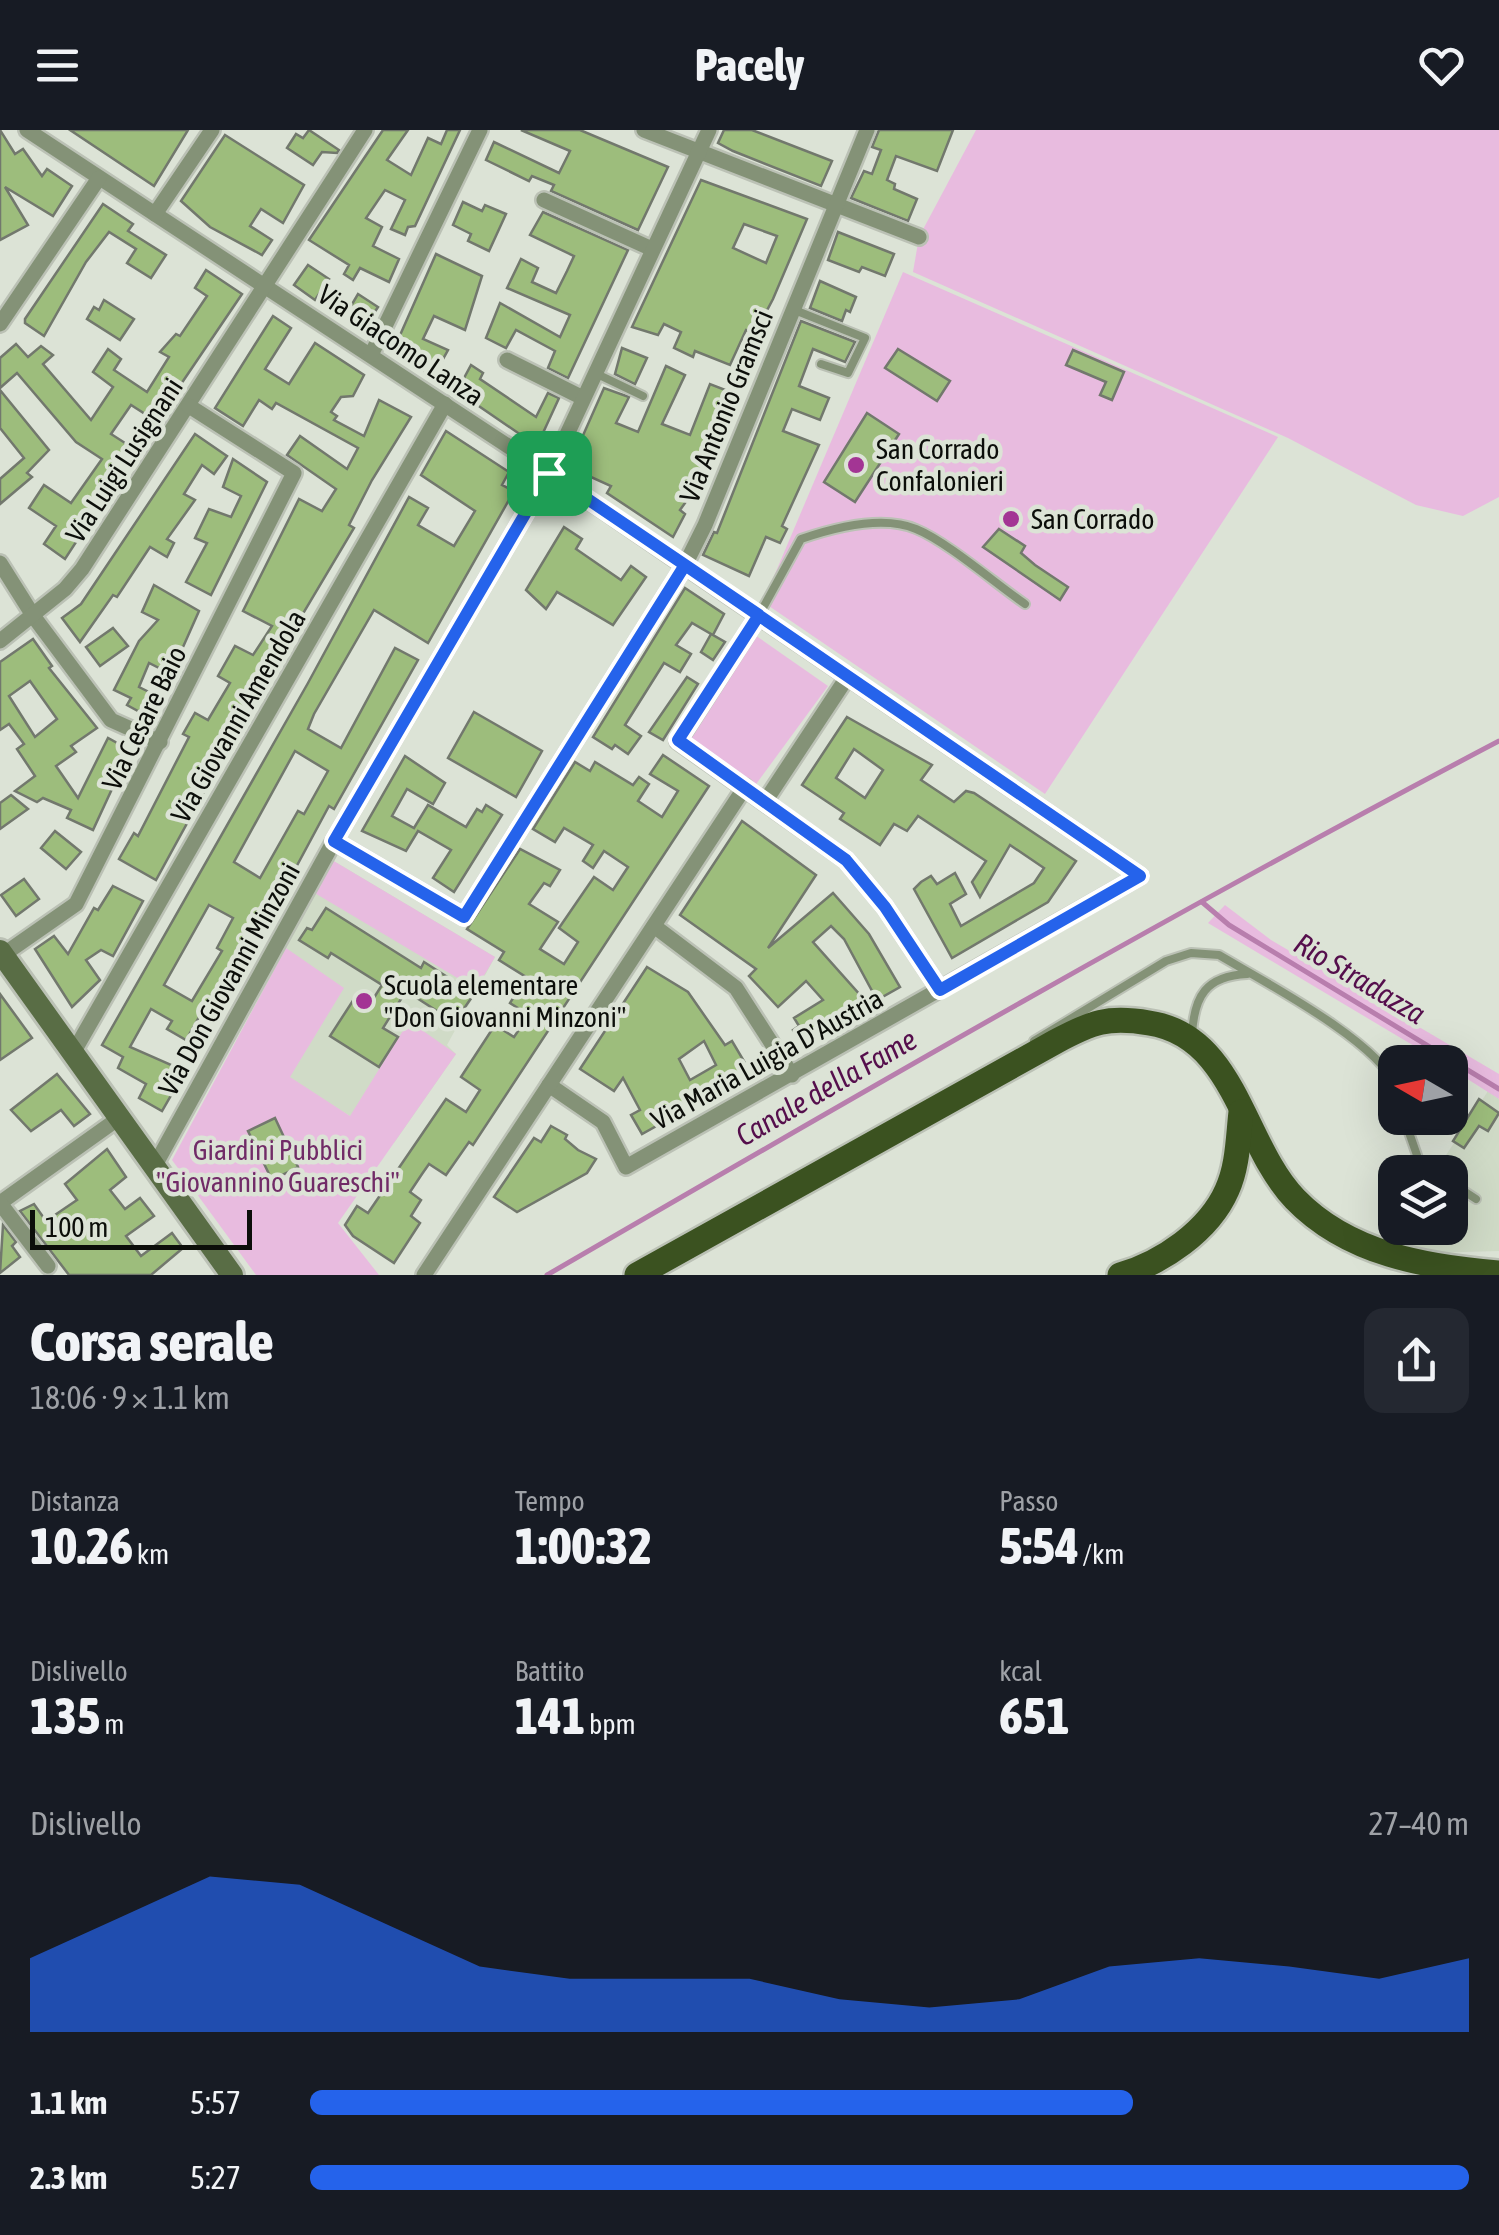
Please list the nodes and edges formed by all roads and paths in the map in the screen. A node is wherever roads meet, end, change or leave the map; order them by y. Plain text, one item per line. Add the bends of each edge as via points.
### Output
1 (27, 130) edge
2 (212, 130) edge
3 (365, 130) edge
4 (480, 130) edge
5 (644, 130) edge
6 (709, 130) edge
7 (867, 130) edge
8 (50, 136) edge
9 (697, 153) junction
10 (99, 178) junction
11 (544, 200) dead end
12 (835, 205) junction
13 (156, 214) junction
14 (920, 238) dead end
15 (652, 248) junction
16 (266, 285) junction
17 (792, 309) junction
18 (0, 324) edge
19 (371, 355) junction
20 (507, 360) dead end
21 (821, 364) dead end
22 (595, 373) junction
23 (643, 396) dead end
24 (583, 398) junction
25 (445, 404) junction
26 (189, 406) junction
27 (549, 473) junction
28 (0, 563) edge
29 (685, 565) junction
30 (1026, 604) dead end
31 (759, 615) junction
32 (34, 616) junction
33 (0, 641) edge
34 (848, 676) junction
35 (160, 742) junction
36 (745, 786) junction
37 (766, 800) junction
38 (334, 841) junction
39 (1140, 876) joint
40 (654, 926) junction
41 (1, 955) edge
42 (1250, 974) junction
43 (940, 990) junction
44 (1192, 1039) junction
45 (73, 1053) junction
46 (1378, 1059) edge
47 (998, 1074) junction
48 (792, 1075) junction
49 (549, 1085) junction
50 (1241, 1112) junction
51 (119, 1118) junction
52 (154, 1167) junction
53 (1468, 1193) edge
54 (1476, 1198) dead end
55 (0, 1203) edge
56 (48, 1266) dead end
57 (1499, 1272) edge
58 (232, 1275) edge
59 (424, 1275) edge
60 (638, 1275) edge
61 (1120, 1275) edge

1 - 8 street, Via Giacomo Lanza
2 - 13 street
3 - 16 street, Via Luigi Lusignani
4 - 19 street
5 - 9 street
6 - 9 street, Via Don Giovanni Minzoni
7 - 12 street, Via Antonio Gramsci
8 - 10 street, Via Giacomo Lanza
9 - 12 street
9 - 15 street, Via Don Giovanni Minzoni
10 - 13 street, Via Giacomo Lanza
10 - 18 street
11 - 15 street
12 - 14 street
12 - 17 street, Via Antonio Gramsci
13 - 16 street, Via Giacomo Lanza
15 - 22 street, Via Don Giovanni Minzoni
16 - 19 street, Via Giacomo Lanza
16 - 26 street, Via Luigi Lusignani
17 - 21 lane via 865,338 848,373
17 - 29 street, Via Antonio Gramsci
19 - 25 street, Via Giacomo Lanza
20 - 24 street
22 - 23 lane
22 - 24 street, Via Don Giovanni Minzoni
24 - 27 street, Via Don Giovanni Minzoni
25 - 27 street, Via Giacomo Lanza
25 - 45 street, Via Giovanni Amendola
26 - 32 street, Via Luigi Lusignani via 82,569
26 - 35 street, Via Cesare Baio via 294,473
27 - 29 street, Via Giacomo Lanza
27 - 38 street, Via Don Giovanni Minzoni
28 - 32 street
29 - 31 street, Via Giacomo Lanza
29 - 38 street, Via Antonio Gramsci via 464,917
30 - 31 lane via 916,528 888,522 801,539
31 - 34 street, Via Giacomo Lanza
31 - 36 street via 678,740
32 - 33 street, Via Luigi Lusignani
32 - 35 street via 112,720
34 - 37 street
34 - 39 street, Via Giacomo Lanza
35 - 41 street, Via Cesare Baio via 76,904
36 - 37 street
36 - 40 street
37 - 43 street via 846,860
38 - 52 street, Via Don Giovanni Minzoni
39 - 43 street, Via Maria Luigia D'Austria
40 - 48 street via 736,988
40 - 49 street
41 - 45 main road
42 - 44 lane via 1225,975 1204,987 1193,1010
42 - 46 lane
42 - 47 lane via 1219,954 1191,953 1166,962 1044,1032
43 - 48 street, Via Maria Luigia D'Austria
44 - 47 main road via 1165,1025 1104,1019
44 - 50 main road via 1229,1082
45 - 51 main road
47 - 60 main road
48 - 49 street, Via Maria Luigia D'Austria via 626,1167 603,1122
49 - 59 street
50 - 57 main road via 1295,1199 1354,1241 1431,1265
50 - 61 main road via 1227,1191 1206,1221 1178,1247
51 - 52 main road
51 - 55 street
52 - 58 main road
53 - 54 lane
55 - 56 street

